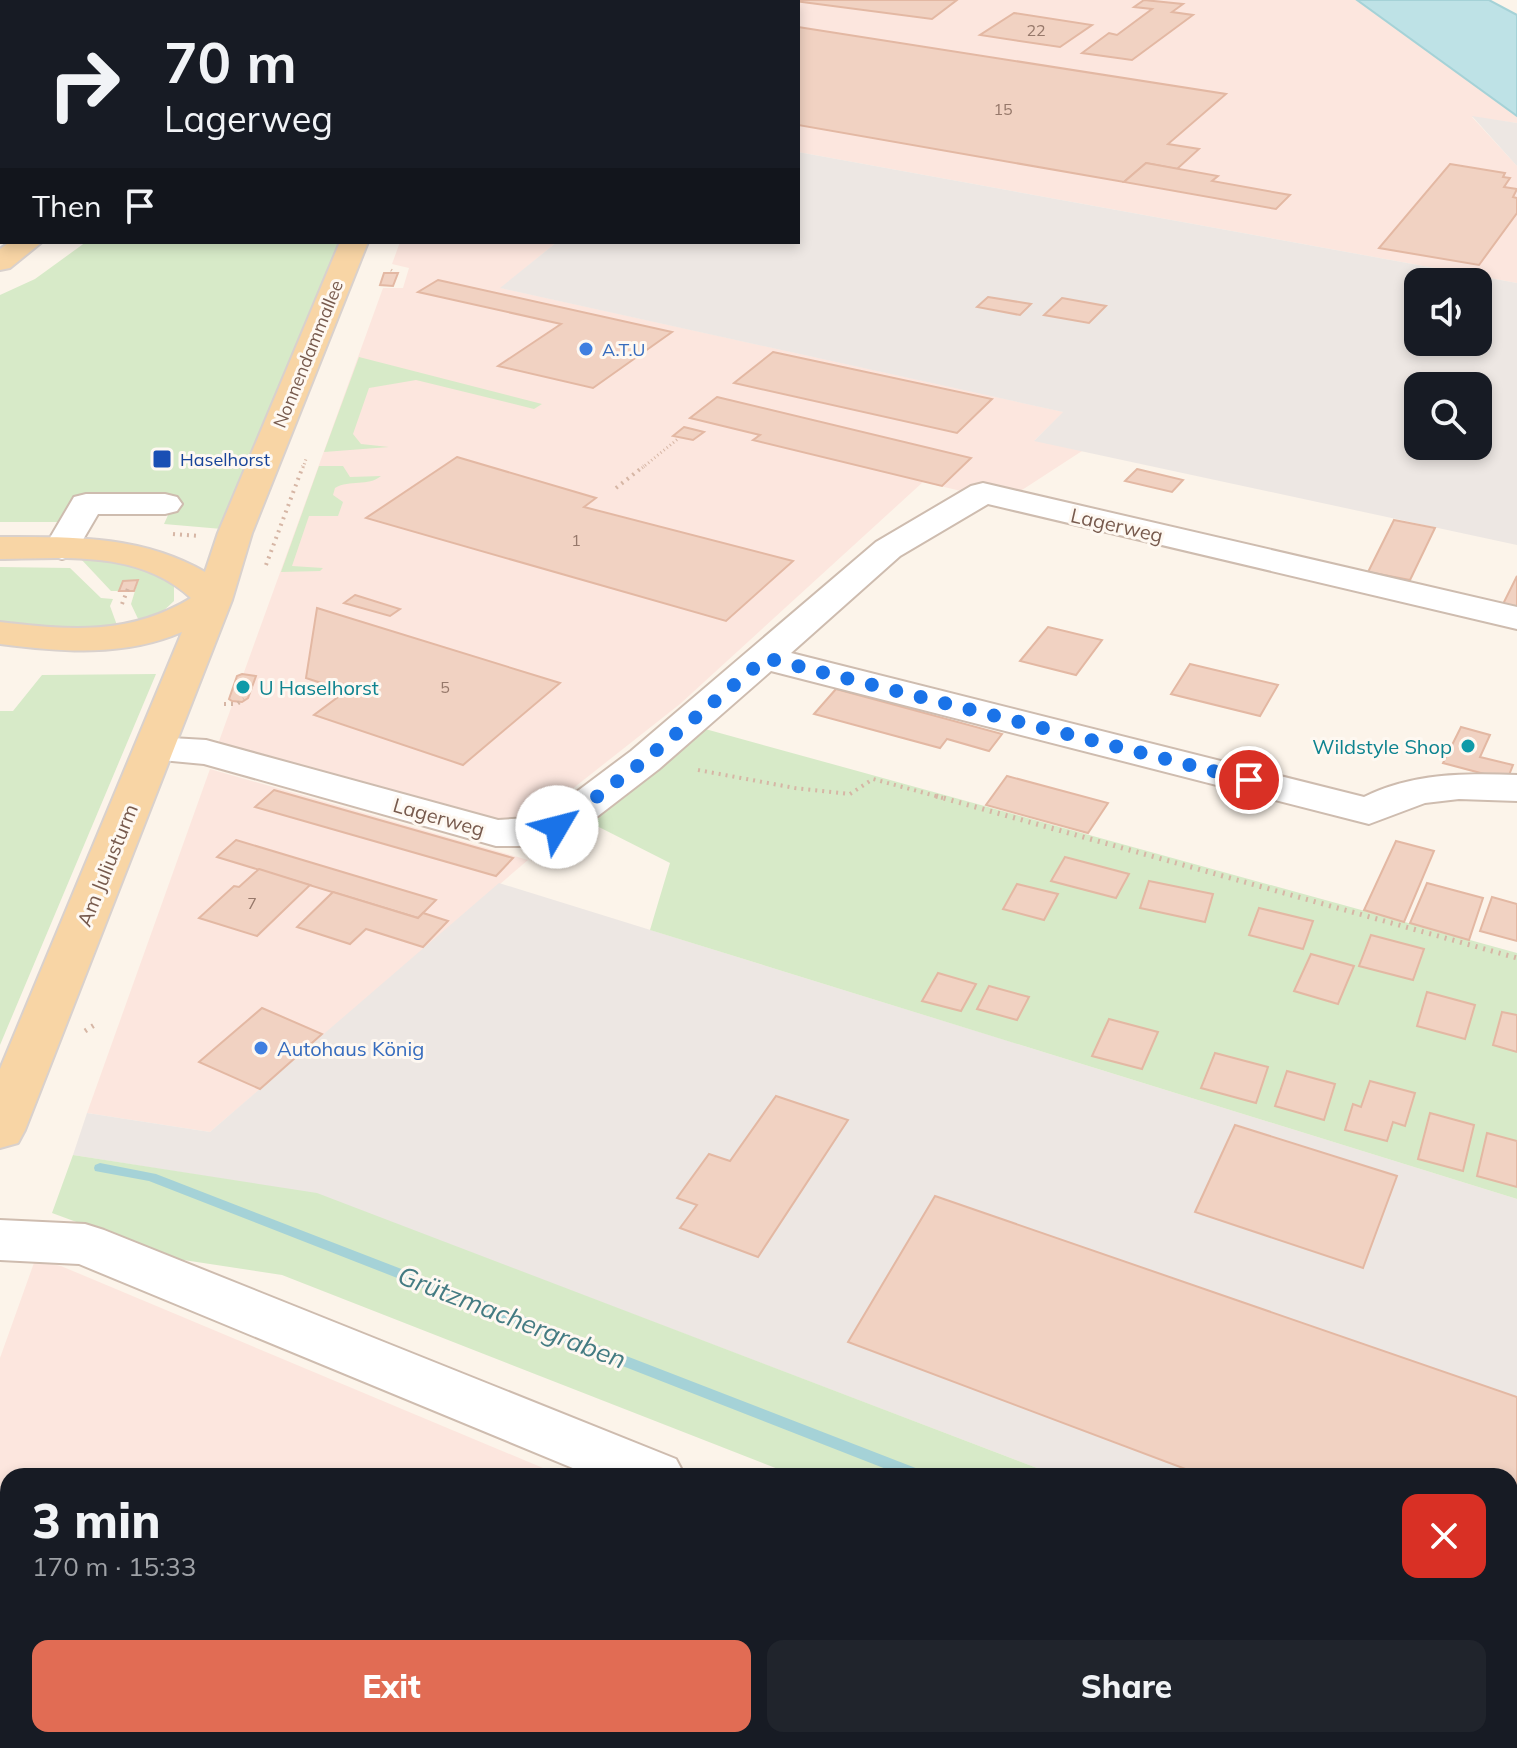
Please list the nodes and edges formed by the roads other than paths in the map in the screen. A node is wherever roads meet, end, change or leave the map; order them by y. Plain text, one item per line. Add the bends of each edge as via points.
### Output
1 (25, 244) edge
2 (353, 244) edge
3 (0, 262) edge
4 (165, 504) dead end
5 (0, 548) edge
6 (62, 548) junction
7 (214, 600) junction
8 (1517, 618) edge
9 (0, 633) edge
10 (766, 658) junction
11 (154, 749) junction
12 (1517, 788) edge
13 (0, 1130) edge
14 (0, 1240) edge
15 (635, 1468) edge

1 - 3 main road
2 - 7 main road, Nonnendammallee via 235,533
4 - 6 lane via 86,504
5 - 6 main road
6 - 7 main road via 146,556 179,569
7 - 9 main road via 185,620 133,637 81,642
7 - 11 main road, Am Juliusturm
8 - 10 lane, Lagerweg via 983,493 888,549
10 - 11 lane, Lagerweg via 557,827 527,833 496,833 206,752
10 - 12 lane via 1369,811 1396,796 1453,784
11 - 13 main road, Am Juliusturm
14 - 15 lane via 85,1244

